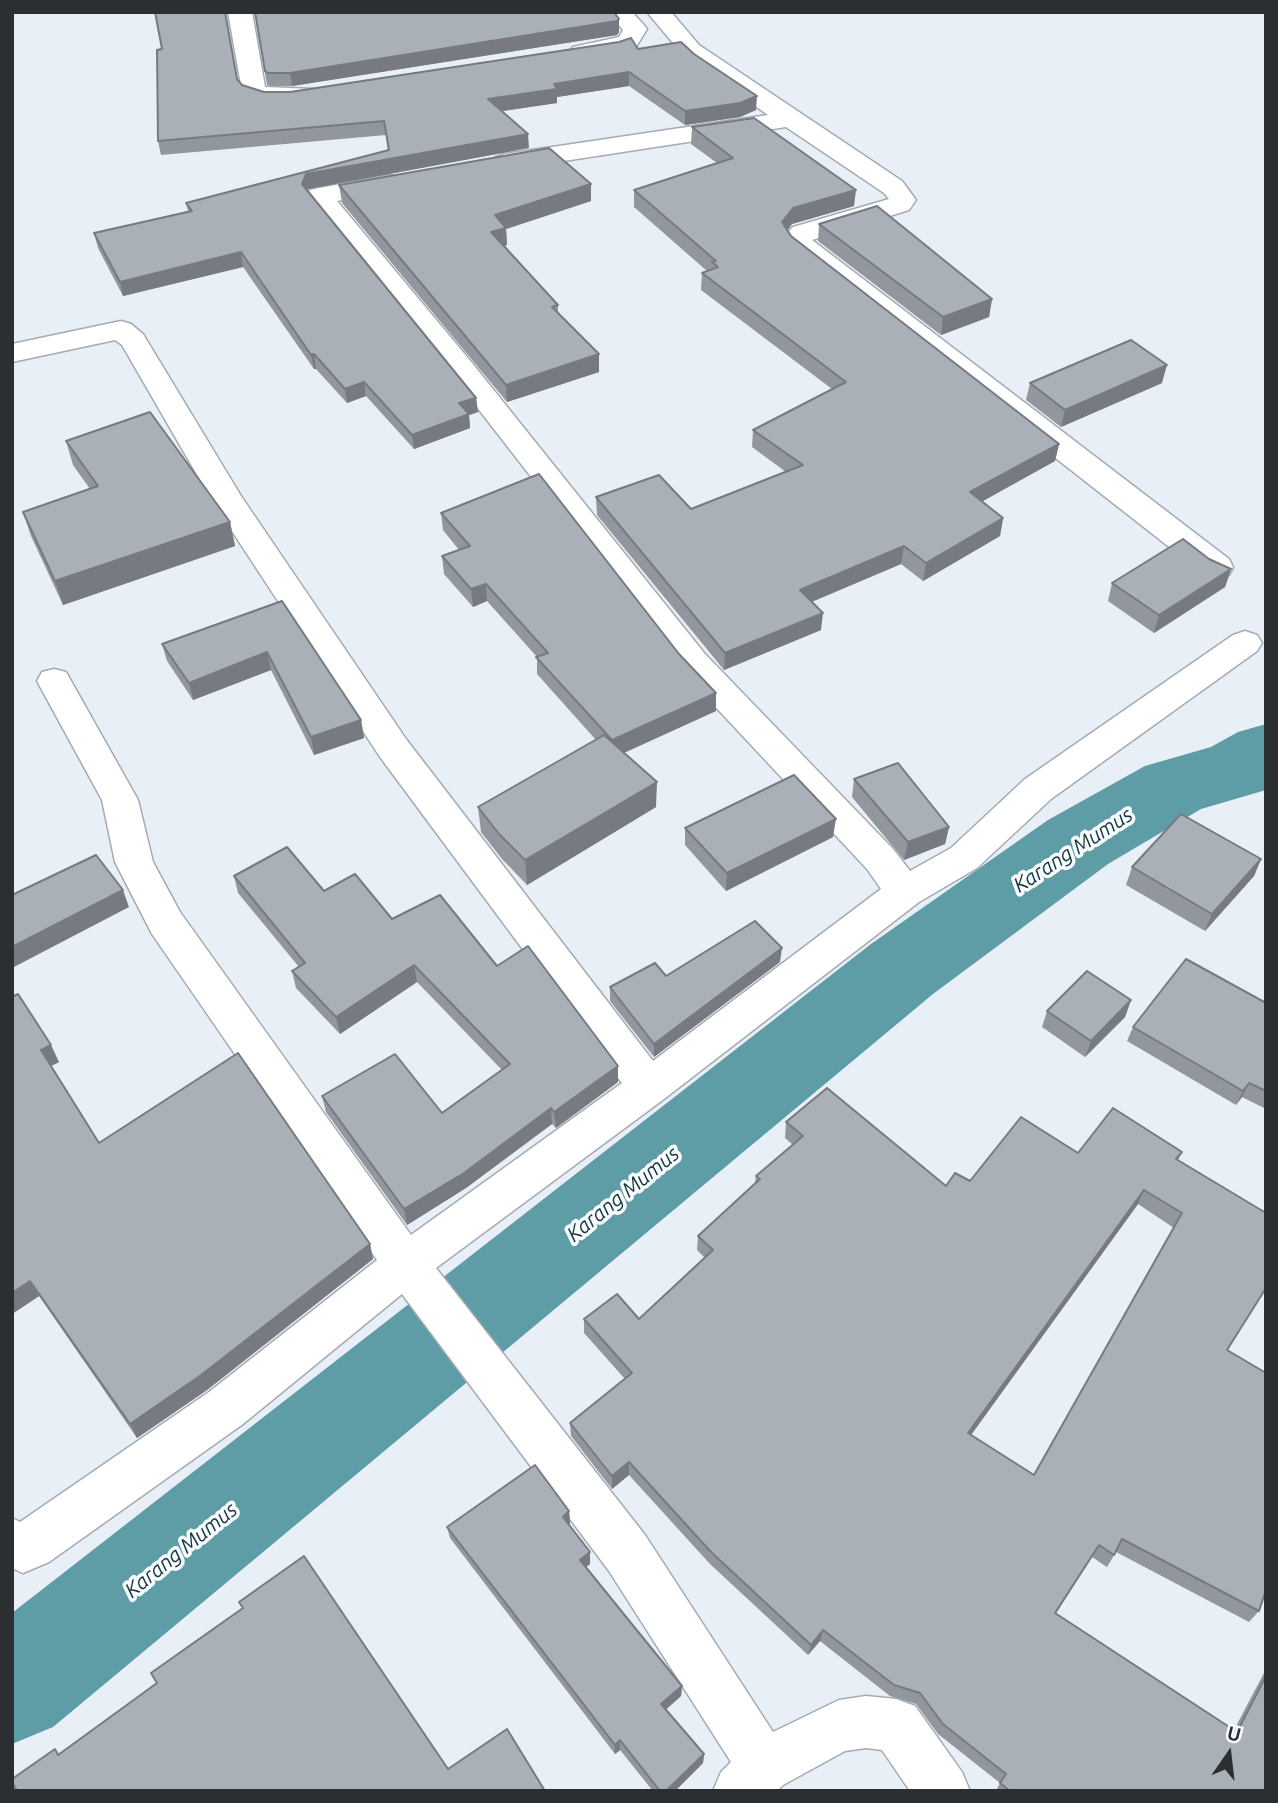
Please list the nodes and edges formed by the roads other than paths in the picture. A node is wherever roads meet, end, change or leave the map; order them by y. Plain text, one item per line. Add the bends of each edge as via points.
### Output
1 (619, 12) edge
2 (658, 12) edge
3 (247, 13) edge
4 (565, 54) edge
5 (333, 90) edge
6 (789, 118) junction
7 (477, 167) edge
8 (425, 176) edge
9 (12, 353) edge
10 (1217, 567) edge
11 (1245, 643) dead end
12 (54, 681) dead end
13 (905, 892) junction
14 (649, 1087) junction
15 (410, 1269) junction
16 (12, 1543) edge
17 (752, 1778) edge
18 (943, 1791) edge

1 - 4 street via 635,29 628,42
2 - 6 street via 691,50
3 - 5 street via 254,91 267,96
6 - 7 street
6 - 10 street via 893,187 903,200 803,233 797,237 801,245
8 - 13 street via 319,196 693,662 880,859
9 - 14 street via 121,330 133,340 227,499 393,748
11 - 13 street via 1038,789 964,858
12 - 15 street via 120,800 134,862 166,923
13 - 14 street
14 - 15 street
15 - 16 street via 226,1408 31,1544 23,1548
15 - 17 street via 627,1553
17 - 18 street via 839,1726 866,1722 896,1725

